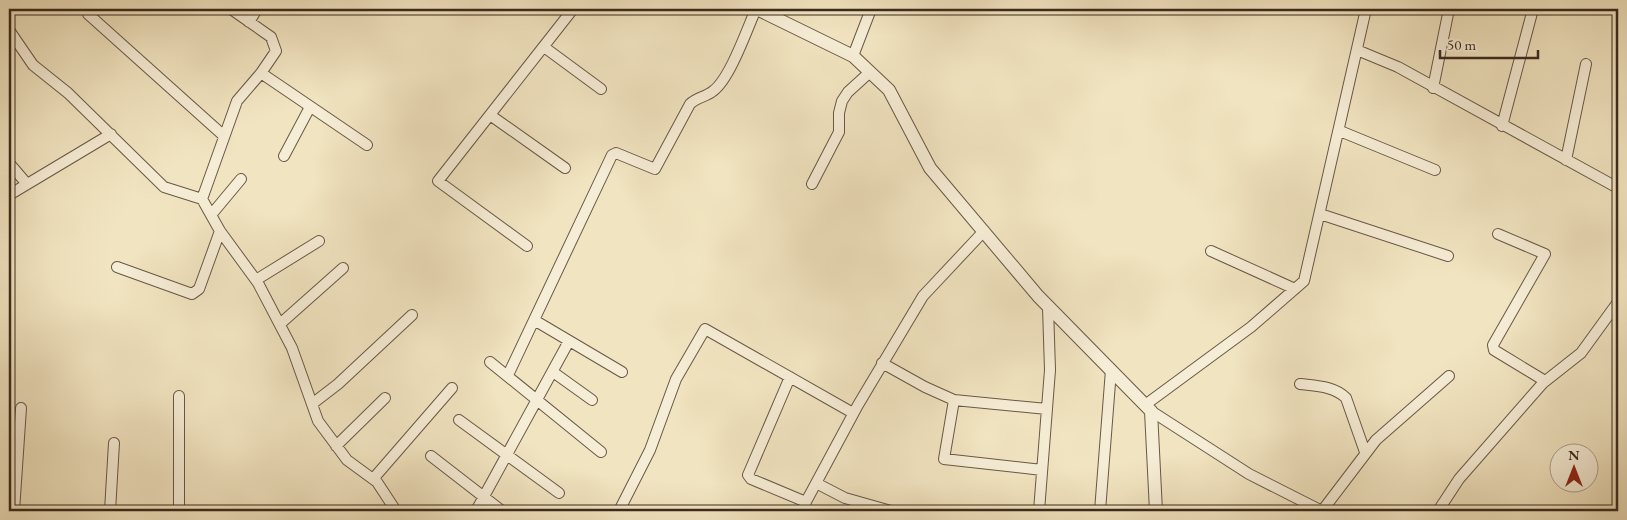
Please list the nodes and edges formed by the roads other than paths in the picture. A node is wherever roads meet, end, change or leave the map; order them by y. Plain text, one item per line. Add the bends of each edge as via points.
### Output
1 (231, 9) edge
2 (257, 9) edge
3 (573, 9) edge
4 (756, 9) edge
5 (871, 9) edge
6 (1366, 9) edge
7 (1450, 9) edge
8 (1533, 9) edge
9 (88, 14) dead end
10 (249, 22) junction
11 (9, 30) edge
12 (544, 47) junction
13 (1357, 50) junction
14 (853, 56) junction
15 (1586, 64) dead end
16 (870, 72) junction
17 (260, 73) junction
18 (1433, 88) junction
19 (601, 89) dead end
20 (310, 107) junction
21 (490, 115) junction
22 (1502, 126) junction
23 (1340, 131) junction
24 (111, 134) junction
25 (224, 136) junction
26 (367, 145) dead end
27 (284, 156) dead end
28 (1566, 160) junction
29 (9, 163) edge
30 (565, 168) dead end
31 (1435, 170) dead end
32 (241, 179) dead end
33 (28, 184) junction
34 (812, 184) dead end
35 (1618, 188) edge
36 (9, 194) edge
37 (202, 199) junction
38 (1320, 214) junction
39 (211, 215) junction
40 (220, 231) junction
41 (984, 232) junction
42 (1498, 234) dead end
43 (320, 241) dead end
44 (527, 246) dead end
45 (1211, 251) dead end
46 (1448, 256) dead end
47 (117, 267) dead end
48 (343, 268) dead end
49 (256, 280) junction
50 (1295, 289) junction
51 (1618, 302) edge
52 (1048, 307) junction
53 (412, 315) dead end
54 (534, 320) junction
55 (280, 324) junction
56 (569, 341) junction
57 (490, 362) dead end
58 (882, 363) junction
59 (1111, 370) junction
60 (554, 372) junction
61 (622, 372) dead end
62 (508, 375) junction
63 (1449, 376) dead end
64 (790, 377) junction
65 (1545, 381) junction
66 (1300, 384) dead end
67 (452, 388) dead end
68 (179, 396) dead end
69 (385, 398) dead end
70 (539, 399) junction
71 (592, 400) dead end
72 (954, 400) junction
73 (312, 404) junction
74 (20, 408) dead end
75 (1148, 408) junction
76 (1047, 409) junction
77 (853, 413) junction
78 (459, 420) dead end
79 (114, 443) dead end
80 (336, 446) junction
81 (602, 452) dead end
82 (1365, 452) junction
83 (505, 455) junction
84 (431, 456) dead end
85 (1042, 470) junction
86 (374, 479) junction
87 (816, 483) junction
88 (559, 493) dead end
89 (483, 498) junction
90 (804, 507) edge
91 (14, 511) edge
92 (110, 511) edge
93 (179, 511) edge
94 (396, 511) edge
95 (476, 511) edge
96 (502, 511) edge
97 (619, 511) edge
98 (891, 511) edge
99 (1039, 511) edge
100 (1100, 511) edge
101 (1156, 511) edge
102 (1322, 511) edge
103 (1438, 511) edge

1 - 10 street
2 - 10 street
3 - 12 street
4 - 14 street
4 - 54 street via 724,80 713,91 690,104 655,170 616,153 612,155
5 - 14 street
6 - 13 street
7 - 18 street
8 - 22 street
9 - 25 street
10 - 17 street via 271,37 276,47
11 - 24 street via 33,65
12 - 19 street
12 - 21 street
13 - 18 street
13 - 23 street
14 - 16 street
15 - 28 street
16 - 34 street via 842,101 839,132
16 - 41 street via 889,90 930,168
17 - 20 street
17 - 25 street via 237,101
18 - 22 street
20 - 26 street
20 - 27 street
21 - 30 street
21 - 44 street via 438,181
22 - 28 street
23 - 31 street
23 - 38 street
24 - 33 street
24 - 37 street via 164,187
25 - 37 street
28 - 35 street
29 - 33 street
32 - 39 street
33 - 36 street
37 - 39 street
38 - 46 street
38 - 50 street via 1304,281
39 - 40 street
40 - 47 street via 199,289 192,294
40 - 49 street
41 - 52 street
41 - 58 street via 922,296
42 - 65 street via 1545,254 1493,345 1494,350
43 - 49 street
45 - 50 street
48 - 55 street
49 - 55 street
50 - 75 street
51 - 65 street via 1581,353
52 - 59 street
52 - 76 street via 1050,370
53 - 73 street
54 - 56 street
54 - 62 street
55 - 73 street
56 - 60 street
56 - 61 street
57 - 62 street
58 - 72 street
58 - 77 street
59 - 75 street
59 - 100 street
60 - 70 street
60 - 71 street
62 - 70 street
63 - 82 street
64 - 77 street
64 - 90 street via 748,475
64 - 97 street via 705,328 676,379 650,450
65 - 103 street via 1460,479
66 - 82 street via 1334,389 1346,398
67 - 86 street
68 - 93 street
69 - 80 street
70 - 81 street
70 - 83 street
72 - 76 street
72 - 85 street via 944,459
73 - 80 street via 318,421
74 - 91 street
75 - 101 street
75 - 102 street via 1249,474
76 - 85 street
77 - 87 street
78 - 83 street
79 - 92 street
80 - 86 street via 347,460
82 - 102 street
83 - 88 street
83 - 89 street
84 - 89 street
85 - 99 street
86 - 94 street
87 - 90 street
87 - 98 street via 845,498
89 - 95 street
89 - 96 street

